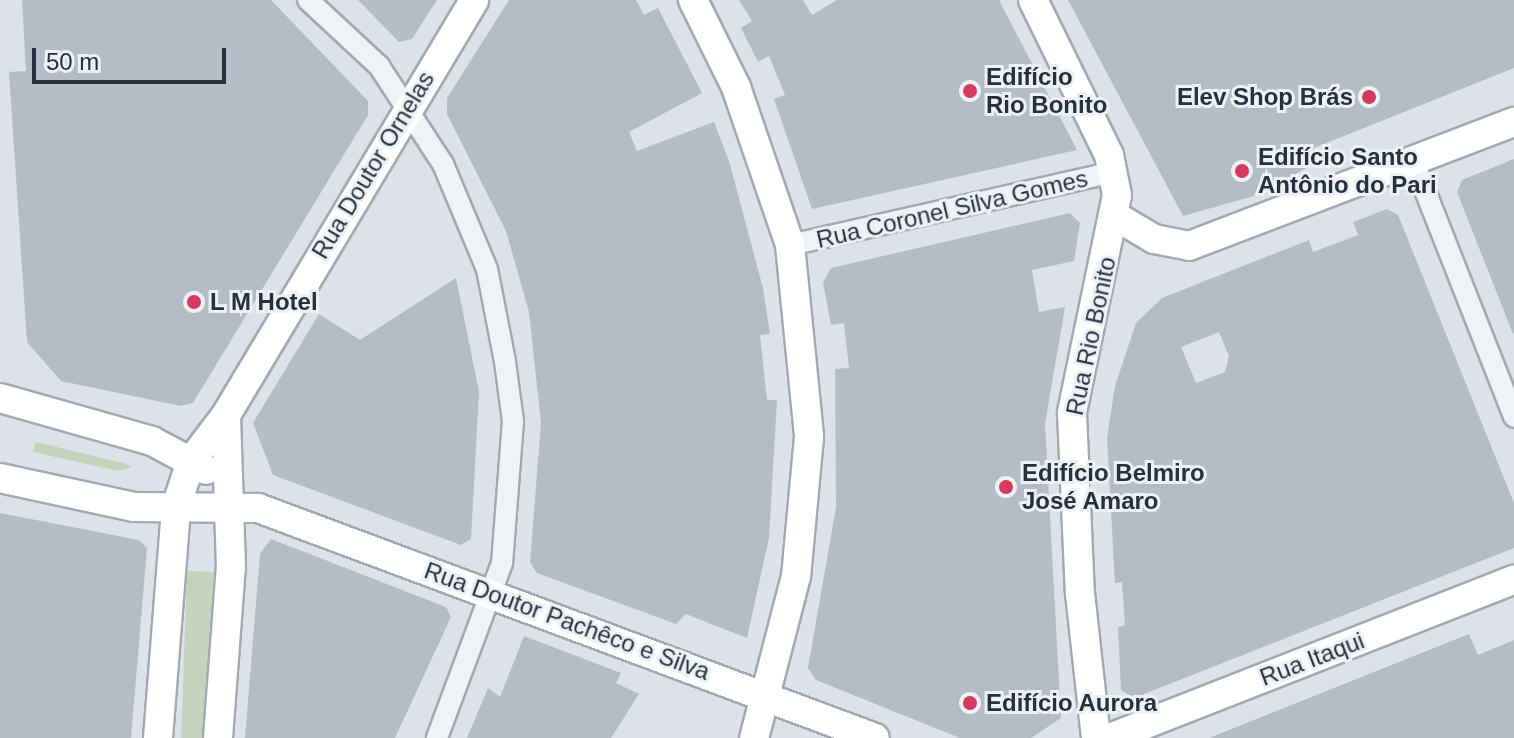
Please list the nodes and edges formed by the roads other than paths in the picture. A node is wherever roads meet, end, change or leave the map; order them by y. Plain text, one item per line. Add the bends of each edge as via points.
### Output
1 (308, 0) edge
2 (474, 0) edge
3 (693, 0) edge
4 (1033, 0) edge
5 (409, 105) junction
6 (1514, 122) edge
7 (1413, 160) junction
8 (1114, 172) junction
9 (1117, 217) junction
10 (790, 245) junction
11 (0, 398) edge
12 (226, 415) junction
13 (1514, 417) edge
14 (191, 461) junction
15 (0, 478) edge
16 (226, 494) junction
17 (176, 507) junction
18 (1514, 580) edge
19 (492, 594) junction
20 (769, 696) junction
21 (158, 738) edge
22 (218, 738) edge
23 (437, 738) edge
24 (754, 738) edge
25 (875, 738) edge
26 (1096, 738) edge
27 (1110, 738) edge

1 - 5 street via 379,66
2 - 5 street, Rua Doutor Ornelas
3 - 10 street via 736,87
4 - 8 street, Rua Rio Bonito
5 - 12 street, Rua Doutor Ornelas
5 - 19 street via 443,164 487,269 505,362 513,421 510,492
6 - 7 street
7 - 9 street via 1189,246 1154,239
7 - 13 street
8 - 9 street, Rua Rio Bonito
8 - 10 street, Rua Coronel Silva Gomes
9 - 26 street, Rua Rio Bonito via 1072,413 1076,547
10 - 20 street via 809,437 796,576
11 - 14 street via 152,441
12 - 14 street, Rua Doutor Ornelas
12 - 16 street, Rua Doutor Ornelas
14 - 16 street
14 - 17 street, Rua Doutor Ornelas
15 - 17 street, Rua Doutor Pachêco e Silva via 134,507
16 - 17 street, Rua Doutor Pachêco e Silva
16 - 19 street, Rua Doutor Pachêco e Silva
16 - 22 street, Rua Doutor Ornelas via 231,567
17 - 21 street, Rua Doutor Ornelas
18 - 27 street, Rua Itaqui
19 - 20 street, Rua Doutor Pachêco e Silva
19 - 23 street
20 - 24 street
20 - 25 street, Rua Doutor Pachêco e Silva

